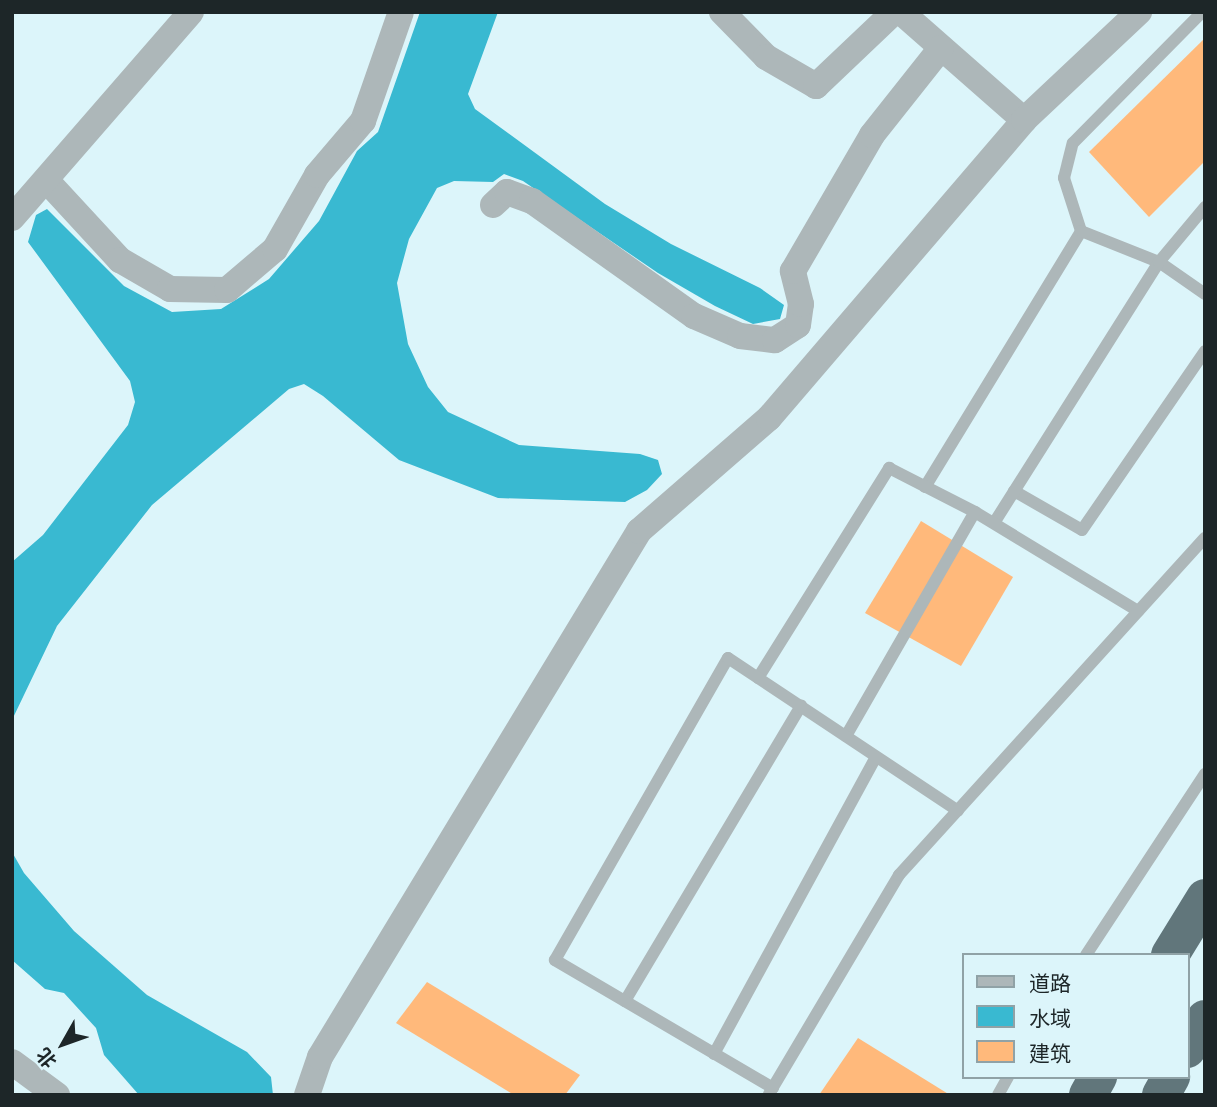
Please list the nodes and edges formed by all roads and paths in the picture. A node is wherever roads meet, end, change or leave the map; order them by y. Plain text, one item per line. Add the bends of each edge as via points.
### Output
1 (191, 12) edge
2 (401, 12) edge
3 (722, 12) edge
4 (894, 12) edge
5 (901, 12) edge
6 (1139, 12) edge
7 (1202, 12) edge
8 (941, 48) junction
9 (1024, 120) junction
10 (47, 181) junction
11 (493, 205) dead end
12 (1205, 207) edge
13 (12, 218) edge
14 (1081, 231) junction
15 (1159, 262) junction
16 (1205, 294) edge
17 (1205, 351) edge
18 (925, 487) junction
19 (1014, 491) junction
20 (975, 512) junction
21 (994, 523) junction
22 (1205, 538) edge
23 (1138, 611) junction
24 (758, 678) junction
25 (801, 706) junction
26 (846, 736) junction
27 (876, 757) junction
28 (1205, 774) edge
29 (958, 811) junction
30 (1205, 898) edge
31 (1087, 953) edge
32 (1171, 953) edge
33 (625, 1001) junction
34 (1205, 1019) edge
35 (1189, 1046) edge
36 (714, 1054) junction
37 (12, 1062) edge
38 (1007, 1079) edge
39 (1097, 1079) edge
40 (1170, 1079) edge
41 (771, 1091) edge
42 (57, 1095) edge
43 (307, 1095) edge
44 (998, 1095) edge
45 (1087, 1095) edge
46 (1161, 1095) edge

1 - 10 street
2 - 10 street via 363,121 317,175 275,249 227,290 170,289 120,260
3 - 4 street via 766,57 816,86
5 - 8 street
6 - 9 street
7 - 14 lane via 1073,143 1064,178
8 - 9 street
8 - 11 street via 872,135 793,271 801,304 798,325 775,340 740,336 694,316 531,201 507,192
9 - 43 street via 769,418 639,531 320,1057
10 - 13 street
12 - 15 lane
14 - 15 lane
14 - 18 lane
15 - 16 lane
15 - 19 lane
17 - 19 lane via 1082,530
18 - 20 lane
18 - 24 lane via 889,468
19 - 21 lane
20 - 21 lane
20 - 26 lane
21 - 23 lane
22 - 23 lane
23 - 29 lane
24 - 25 lane
24 - 33 lane via 728,658 555,960
25 - 26 lane
25 - 33 lane
26 - 27 lane
27 - 29 lane
27 - 36 lane
28 - 31 lane
29 - 41 lane via 900,875
30 - 32 highway
33 - 36 lane
34 - 35 highway
36 - 41 lane
37 - 42 street
38 - 44 lane
39 - 45 highway
40 - 46 highway

